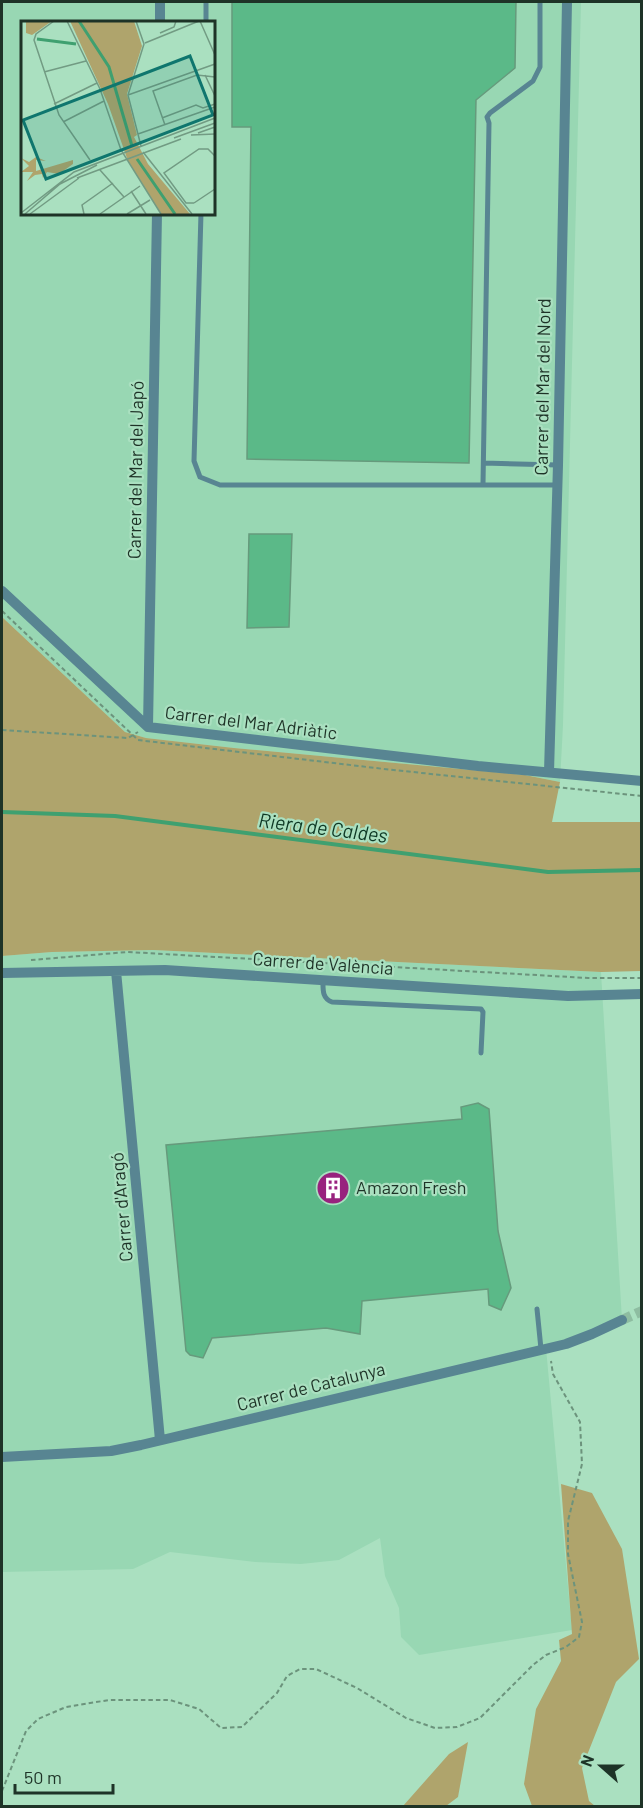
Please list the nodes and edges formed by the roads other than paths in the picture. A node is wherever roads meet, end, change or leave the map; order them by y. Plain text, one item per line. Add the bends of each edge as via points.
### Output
1 (160, 2) edge
2 (206, 2) edge
3 (540, 2) edge
4 (567, 2) edge
5 (160, 21) edge
6 (206, 21) edge
7 (157, 214) edge
8 (201, 214) edge
9 (484, 464) junction
10 (558, 465) junction
11 (483, 484) junction
12 (557, 485) junction
13 (2, 591) edge
14 (148, 727) junction
15 (549, 772) junction
16 (642, 781) edge
17 (116, 971) junction
18 (2, 973) edge
19 (323, 980) junction
20 (642, 994) edge
21 (481, 1053) dead end
22 (537, 1309) dead end
23 (622, 1320) tunnel mouth
24 (545, 1348) junction
25 (160, 1440) junction
26 (2, 1457) edge

1 - 5 street
2 - 6 lane
3 - 9 lane via 537,74 487,117
4 - 10 street, Carrer del Mar del Nord
7 - 14 street, Carrer del Mar del Japó
8 - 11 lane via 194,461 200,477 220,485
9 - 10 lane
9 - 11 lane
10 - 12 street, Carrer del Mar del Nord
11 - 12 lane
12 - 15 street, Carrer del Mar del Nord
13 - 14 street, Carrer del Mar Adriàtic
14 - 15 street, Carrer del Mar Adriàtic
15 - 16 street, Carrer del Mar Adriàtic
17 - 18 street, Carrer de València
17 - 19 street, Carrer de València via 165,970
17 - 25 street, Carrer d'Aragó
19 - 20 street, Carrer de València via 568,996
19 - 21 lane via 323,994 332,1002 481,1009
22 - 24 lane
23 - 24 street, Carrer de Catalunya
24 - 25 street, Carrer de Catalunya
25 - 26 street, Carrer de Catalunya via 111,1451

